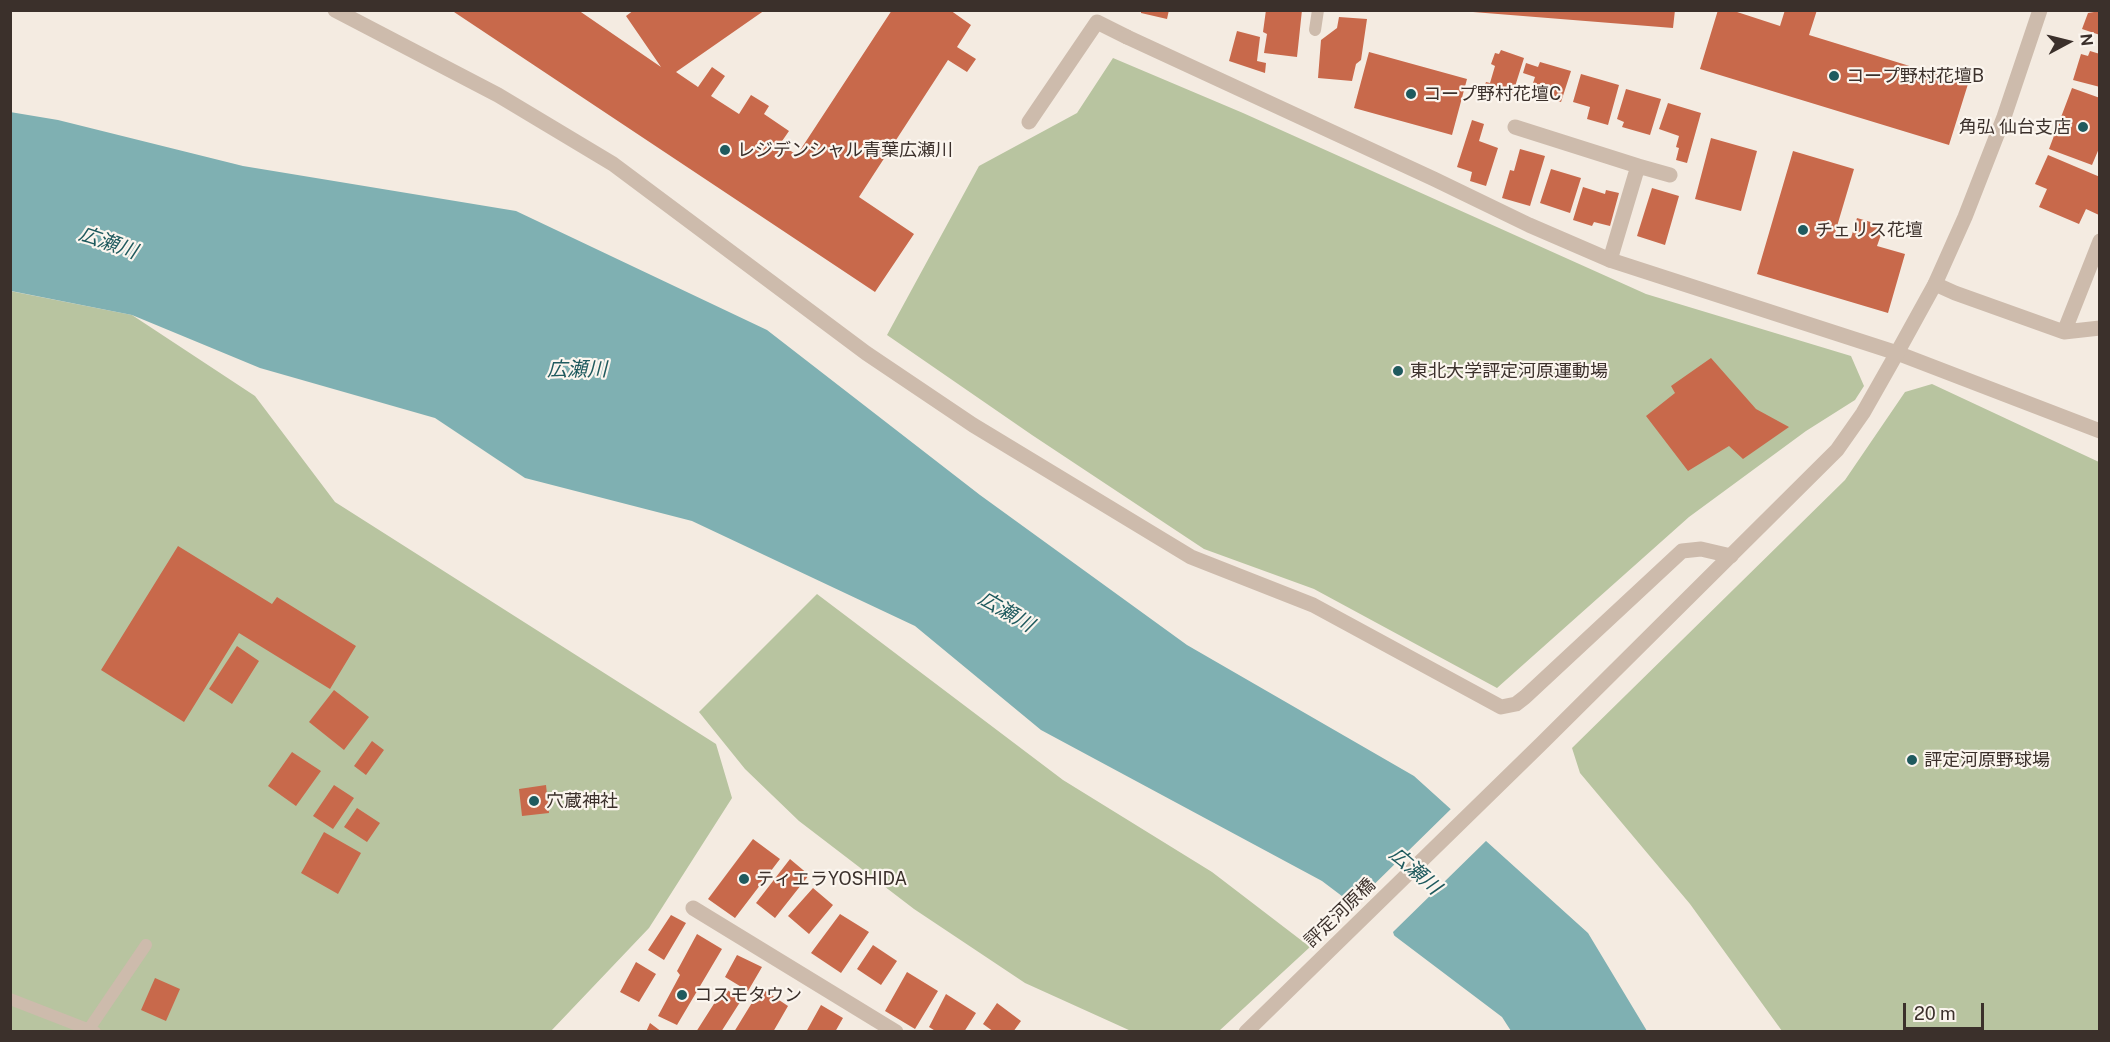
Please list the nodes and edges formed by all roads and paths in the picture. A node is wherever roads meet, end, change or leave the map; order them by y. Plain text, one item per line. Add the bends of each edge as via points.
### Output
1 (335, 10) edge
2 (1318, 10) edge
3 (2040, 10) edge
4 (1315, 30) dead end
5 (1029, 122) dead end
6 (1515, 127) dead end
7 (1638, 166) junction
8 (1670, 175) dead end
9 (2100, 241) edge
10 (1610, 260) junction
11 (1935, 284) junction
12 (2100, 328) edge
13 (2064, 332) junction
14 (1898, 353) junction
15 (2100, 431) edge
16 (1731, 556) junction
17 (693, 908) dead end
18 (146, 945) dead end
19 (10, 999) edge
20 (92, 1030) edge
21 (897, 1032) edge
22 (1246, 1032) edge

1 - 16 street via 498,95 613,164 866,353 973,425 1191,557 1313,605 1501,707 1525,697 1682,551 1701,549
2 - 4 lane
3 - 11 street, 評定河原橋 via 2004,117
5 - 10 street via 1097,22
6 - 7 street
7 - 8 street
7 - 10 street
9 - 13 street
10 - 14 street
11 - 13 street
11 - 14 street, 評定河原橋
12 - 13 street
14 - 15 street
14 - 16 street, 評定河原橋 via 1837,450
16 - 22 street, 評定河原橋
17 - 21 street
18 - 20 lane
19 - 20 lane

